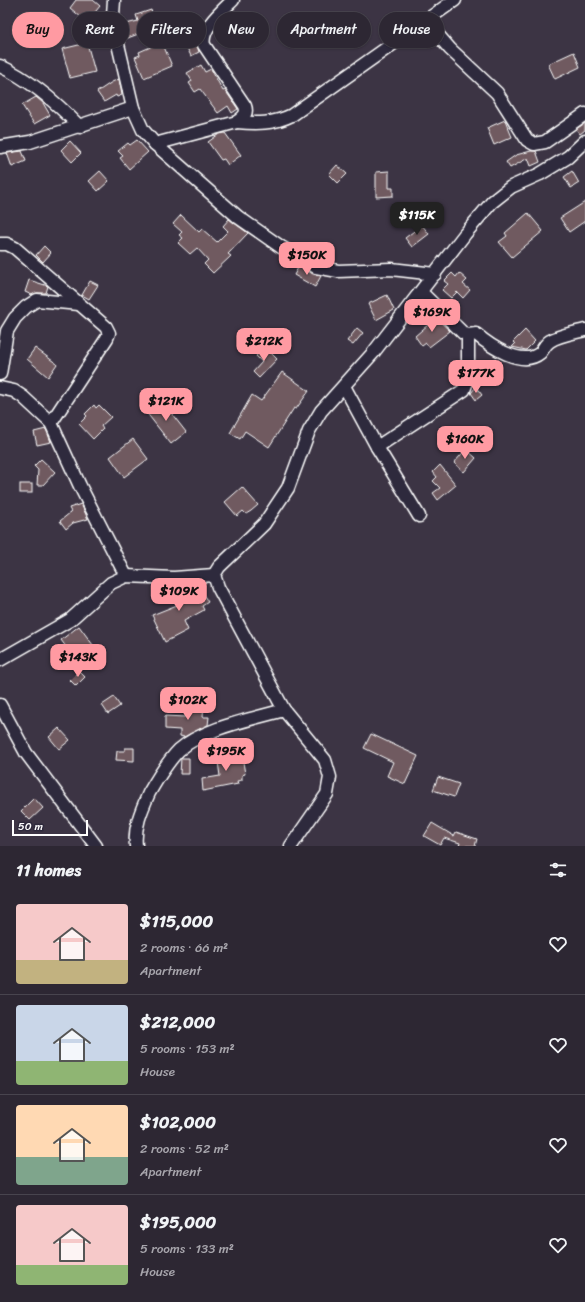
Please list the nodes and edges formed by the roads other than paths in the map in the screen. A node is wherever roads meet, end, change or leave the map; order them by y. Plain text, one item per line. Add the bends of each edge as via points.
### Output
1 (114, 0) edge
2 (455, 0) edge
3 (231, 1) edge
4 (437, 12) edge
5 (444, 41) edge
6 (386, 48) edge
7 (0, 66) edge
8 (133, 108) junction
9 (585, 114) edge
10 (237, 122) junction
11 (80, 127) junction
12 (585, 141) edge
13 (155, 144) junction
14 (0, 147) edge
15 (0, 244) edge
16 (435, 274) junction
17 (421, 292) junction
18 (79, 304) junction
19 (585, 330) edge
20 (468, 335) junction
21 (0, 374) edge
22 (344, 386) junction
23 (0, 388) edge
24 (51, 423) junction
25 (377, 447) junction
26 (419, 516) dead end
27 (214, 575) junction
28 (126, 576) junction
29 (0, 660) edge
30 (0, 705) edge
31 (284, 710) junction
32 (96, 846) edge
33 (136, 846) edge
34 (291, 846) edge

1 - 8 street via 113,15 117,40
2 - 4 street
3 - 10 street via 205,31 203,39 204,45 245,106 245,115
5 - 9 street via 497,93 527,140 534,144 546,142
6 - 10 street via 292,116 281,121
7 - 11 street via 15,72 33,85
8 - 11 street
8 - 13 street via 143,130
10 - 13 street
11 - 14 street via 30,142
12 - 16 street via 568,157 540,174 511,187 492,202
13 - 16 street via 238,217 281,247 316,267 338,271 391,269
15 - 18 street via 15,248
16 - 17 street
17 - 20 street via 454,325
17 - 22 street via 374,353
18 - 21 street via 37,300 26,307 15,318 8,331
18 - 24 street via 106,327 108,338
19 - 20 street via 549,341 539,354 532,357 512,357 476,334
20 - 25 street via 468,379 464,390
22 - 25 street
22 - 27 street via 309,431 288,488 268,518
23 - 24 street via 14,391 23,397
24 - 28 street
25 - 26 street
27 - 28 street via 174,578
27 - 31 street via 218,588
28 - 29 street via 111,583 70,620
30 - 32 street via 26,753
31 - 33 street via 206,734 179,750 168,763 142,808 137,824
31 - 34 street via 325,760 330,777 327,794

